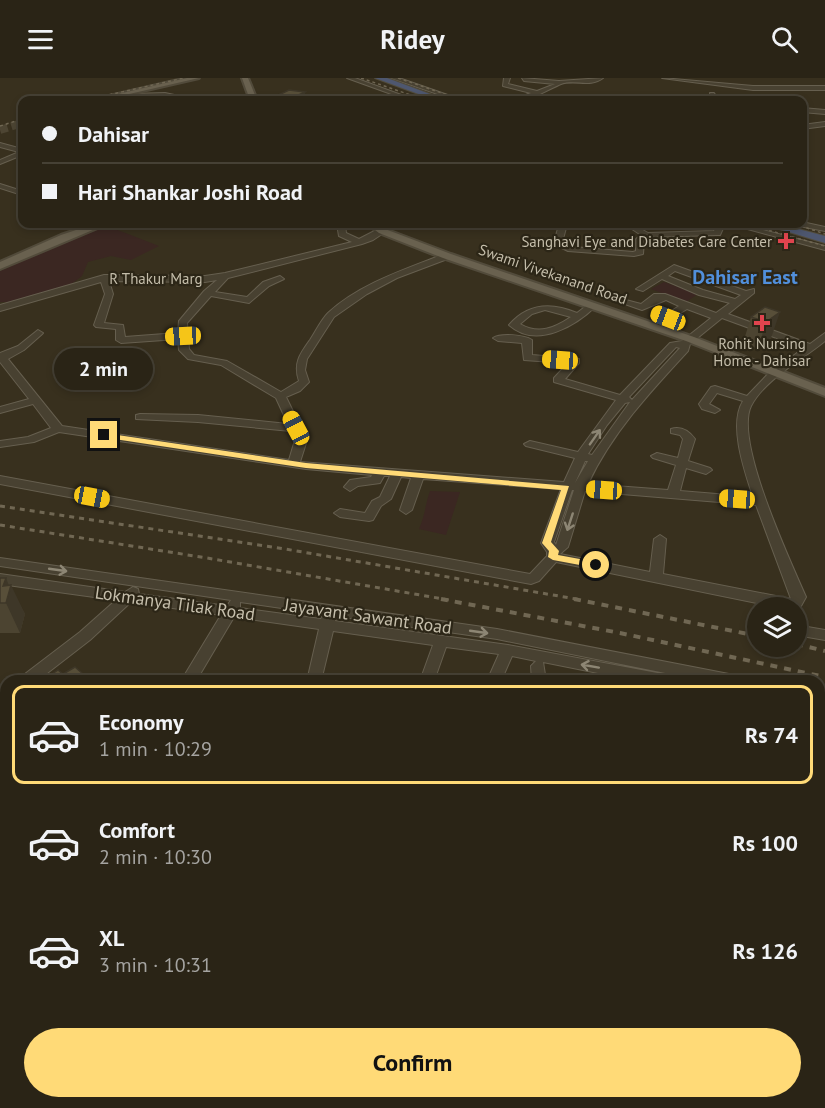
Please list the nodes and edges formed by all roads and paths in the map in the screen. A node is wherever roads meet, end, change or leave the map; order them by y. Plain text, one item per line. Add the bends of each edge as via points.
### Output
1 (181, 78) edge
2 (196, 78) edge
3 (237, 78) edge
4 (245, 78) edge
5 (350, 78) edge
6 (367, 78) edge
7 (379, 78) edge
8 (384, 78) edge
9 (394, 78) edge
10 (600, 78) edge
11 (524, 79) edge
12 (662, 79) edge
13 (684, 79) edge
14 (576, 80) edge
15 (506, 81) edge
16 (557, 81) edge
17 (825, 88) edge
18 (104, 96) edge
19 (133, 96) edge
20 (244, 96) edge
21 (252, 96) edge
22 (401, 96) edge
23 (417, 96) edge
24 (431, 96) edge
25 (436, 96) edge
26 (447, 96) edge
27 (524, 96) edge
28 (536, 96) edge
29 (807, 110) edge
30 (825, 112) edge
31 (825, 124) edge
32 (807, 127) edge
33 (807, 127) edge
34 (825, 132) edge
35 (2, 147) edge
36 (18, 151) edge
37 (18, 154) edge
38 (18, 159) edge
39 (0, 164) edge
40 (0, 186) edge
41 (18, 192) edge
42 (807, 225) edge
43 (85, 228) edge
44 (91, 228) edge
45 (341, 228) edge
46 (383, 228) edge
47 (390, 228) edge
48 (391, 228) edge
49 (562, 228) edge
50 (636, 228) edge
51 (719, 228) edge
52 (748, 228) edge
53 (783, 228) edge
54 (800, 228) edge
55 (825, 229) edge
56 (825, 234) edge
57 (646, 235) junction
58 (825, 240) edge
59 (359, 242) junction
60 (825, 248) edge
61 (447, 256) junction
62 (0, 265) edge
63 (225, 276) junction
64 (661, 276) junction
65 (104, 278) junction
66 (280, 279) dead end
67 (207, 293) junction
68 (561, 293) junction
69 (717, 296) junction
70 (625, 302) dead end
71 (736, 302) junction
72 (688, 304) junction
73 (543, 305) dead end
74 (0, 308) edge
75 (589, 310) junction
76 (719, 315) junction
77 (665, 320) junction
78 (678, 321) dead end
79 (38, 333) dead end
80 (183, 336) junction
81 (825, 336) edge
82 (498, 338) dead end
83 (690, 339) junction
84 (812, 348) junction
85 (1, 357) edge
86 (780, 369) junction
87 (825, 383) edge
88 (825, 392) edge
89 (280, 396) junction
90 (621, 398) junction
91 (33, 400) junction
92 (751, 400) junction
93 (635, 402) junction
94 (0, 410) edge
95 (715, 410) dead end
96 (140, 417) dead end
97 (296, 428) junction
98 (57, 429) junction
99 (675, 430) dead end
100 (0, 444) edge
101 (530, 444) dead end
102 (582, 456) junction
103 (657, 456) dead end
104 (596, 461) junction
105 (682, 463) junction
106 (293, 464) junction
107 (706, 470) dead end
108 (397, 473) junction
109 (418, 475) junction
110 (378, 476) junction
111 (0, 480) edge
112 (391, 486) junction
113 (350, 487) dead end
114 (641, 487) dead end
115 (566, 488) junction
116 (580, 489) junction
117 (674, 494) junction
118 (759, 501) junction
119 (406, 510) dead end
120 (340, 513) dead end
121 (660, 539) dead end
122 (553, 554) junction
123 (0, 562) edge
124 (656, 576) junction
125 (0, 579) edge
126 (142, 582) junction
127 (129, 597) junction
128 (240, 597) junction
129 (232, 610) junction
130 (328, 617) junction
131 (807, 632) edge
132 (825, 635) edge
133 (441, 641) junction
134 (508, 650) junction
135 (34, 675) edge
136 (192, 675) edge
137 (315, 675) edge
138 (429, 675) edge
139 (497, 675) edge
140 (637, 675) edge
141 (704, 675) edge

1 - 18 main road
2 - 19 main road
3 - 20 main road
4 - 21 main road
5 - 22 street
6 - 23 highway
7 - 24 highway
8 - 25 highway
9 - 26 street
10 - 14 street via 593,82
11 - 16 street
12 - 13 street
13 - 17 street via 753,88
14 - 16 street
15 - 27 street
16 - 28 street via 555,89
29 - 30 street
31 - 32 street
33 - 34 street
35 - 36 street
37 - 39 street
38 - 39 street
40 - 41 street
42 - 55 street
43 - 62 main road
44 - 62 main road
45 - 59 street via 342,234
46 - 59 street, R Thakur Marg
47 - 61 main road, Swami Vivekanand Road
48 - 77 main road, Swami Vivekanand Road via 443,250
49 - 57 street via 559,240 571,249 634,254 640,252 640,239
50 - 57 street
51 - 57 street via 717,232
52 - 60 street
53 - 58 highway
54 - 56 highway
59 - 63 street, R Thakur Marg
61 - 68 main road, Swami Vivekanand Road
61 - 89 street via 394,276 331,315 302,359 304,382
63 - 65 street, R Thakur Marg
63 - 67 street
64 - 69 street
64 - 70 street via 638,288 657,297 642,307
64 - 71 street via 672,268 749,292
65 - 74 street, R Thakur Marg
65 - 80 street via 109,294 99,325 120,327 121,340
66 - 67 street via 266,284 249,300
67 - 80 street via 182,323
68 - 73 street
68 - 75 main road, Swami Vivekanand Road
69 - 71 street
69 - 72 street via 705,294
71 - 76 street
72 - 76 street
72 - 77 street
72 - 77 street via 665,297 651,307
75 - 75 street via 560,329 538,333 514,325 546,306
75 - 83 main road, Swami Vivekanand Road
76 - 83 street
76 - 84 street
77 - 78 street
77 - 83 main road, Swami Vivekanand Road
79 - 85 street via 21,348
80 - 89 street via 184,350 191,357 224,363
81 - 84 street
82 - 90 street via 527,340 527,358 576,361 558,380
83 - 86 main road, Swami Vivekanand Road
83 - 90 street via 673,345
83 - 93 street
84 - 86 street
85 - 91 street
86 - 87 main road, Swami Vivekanand Road
86 - 88 main road, Swami Vivekanand Road
86 - 92 street
89 - 97 street
90 - 93 street
102 -> 90 street
91 - 94 street
91 - 98 street
92 - 95 street via 715,389 704,404
92 - 118 street via 746,406 743,433
93 - 104 street
96 - 97 street via 172,416
97 - 106 street via 302,440
98 - 100 street via 30,440
98 - 106 street
99 - 105 street via 689,439
101 - 102 street
102 - 104 street
102 - 115 street
103 - 105 street
104 - 116 street
105 - 107 street
105 - 117 street
106 - 110 street
108 - 109 street
108 - 110 street
108 - 112 street
109 - 115 street
109 - 119 street
110 - 112 street
110 - 113 street
111 - 122 street via 532,579
112 - 120 street via 369,517
114 - 117 street
115 - 116 street
115 - 122 street via 547,543
116 - 117 street
116 -> 122 street via 562,547
117 - 118 street
118 - 124 street via 799,597 796,603
121 - 124 street
122 - 124 street
123 -> 126 street, Jayavant Sawant Road
125 - 127 street, Lokmanya Tilak Road
126 - 127 street
126 - 128 street, Jayavant Sawant Road
127 - 129 street, Lokmanya Tilak Road
127 - 135 street
128 - 129 street
128 - 130 street, Jayavant Sawant Road
129 - 130 street, Lokmanya Tilak Road
129 - 136 street
130 - 133 street, Lokmanya Tilak Road
130 - 137 street
130 -> 141 street, Jayavant Sawant Road via 497,634
131 - 132 street
133 - 134 street, Lokmanya Tilak Road
133 - 138 street
134 - 139 street
140 -> 134 street, Lokmanya Tilak Road

